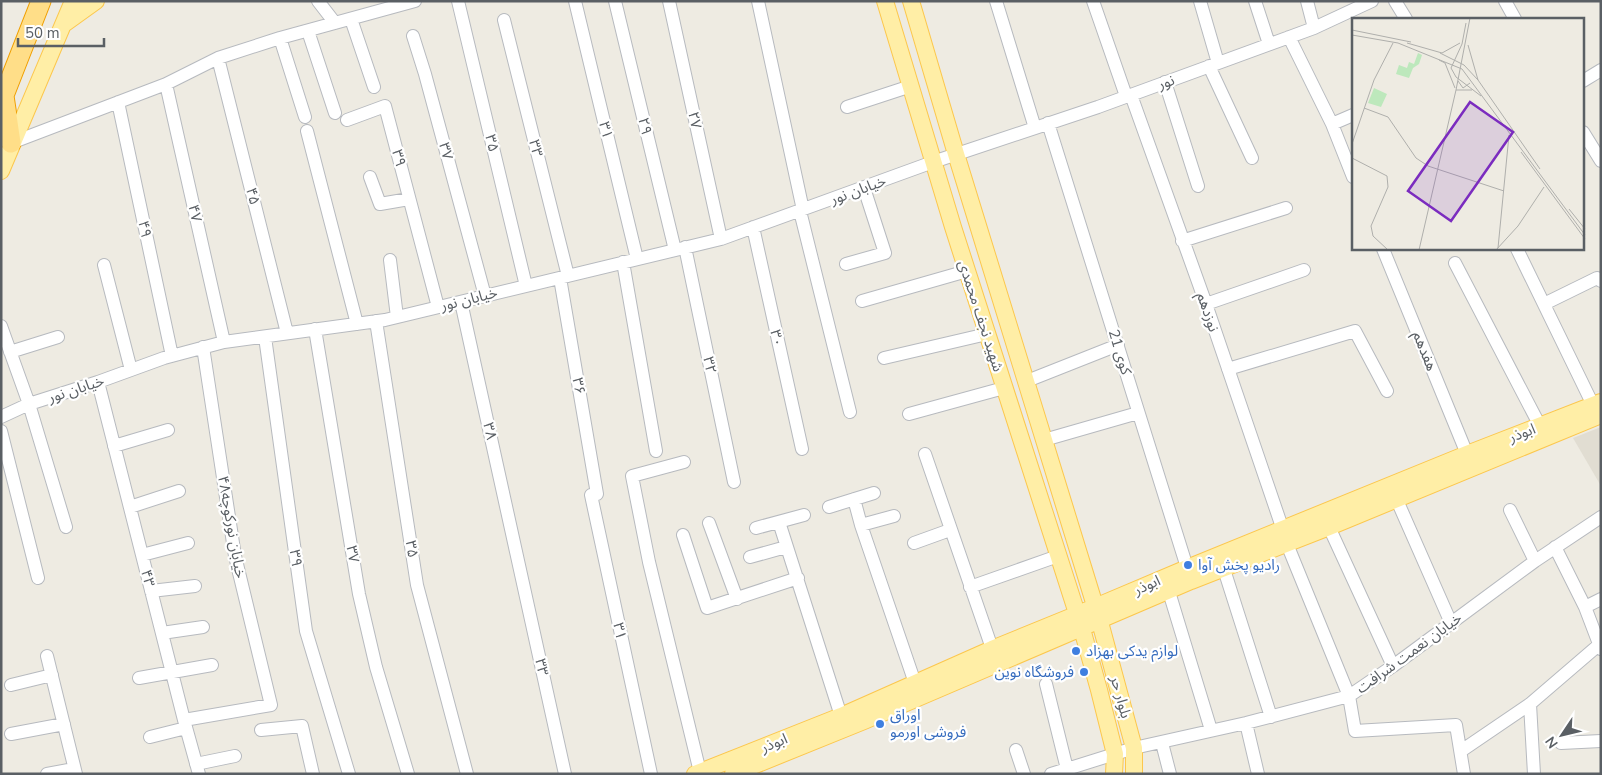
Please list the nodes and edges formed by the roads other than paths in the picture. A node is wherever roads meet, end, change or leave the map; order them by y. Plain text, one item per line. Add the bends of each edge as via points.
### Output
1 (41, 1) edge
2 (73, 1) edge
3 (96, 1) edge
4 (318, 1) edge
5 (414, 1) edge
6 (458, 1) edge
7 (575, 1) edge
8 (615, 1) edge
9 (669, 1) edge
10 (758, 1) edge
11 (885, 1) edge
12 (911, 1) edge
13 (996, 1) edge
14 (1093, 1) edge
15 (1200, 1) edge
16 (1255, 1) edge
17 (1307, 1) edge
18 (1372, 1) edge
19 (1395, 1) edge
20 (1505, 1) edge
21 (384, 5) edge
22 (1405, 18) edge
23 (1514, 18) edge
24 (351, 19) junction
25 (504, 20) dead end
26 (335, 23) junction
27 (64, 24) junction
28 (1314, 28) junction
29 (308, 31) junction
30 (413, 36) dead end
31 (1289, 37) junction
32 (280, 38) junction
33 (1269, 44) junction
34 (218, 58) junction
35 (1213, 64) junction
36 (1601, 70) edge
37 (1584, 79) edge
38 (1165, 82) junction
39 (166, 84) junction
40 (911, 86) junction
41 (374, 88) dead end
42 (1128, 96) junction
43 (3, 100) edge
44 (118, 102) junction
45 (847, 107) dead end
46 (335, 113) dead end
47 (1352, 115) edge
48 (304, 116) dead end
49 (347, 120) dead end
50 (1048, 123) junction
51 (1332, 124) junction
52 (1035, 128) junction
53 (307, 131) dead end
54 (1584, 133) edge
55 (12, 143) junction
56 (956, 154) junction
57 (1599, 154) edge
58 (1252, 158) dead end
59 (933, 162) junction
60 (1, 170) edge
61 (1352, 174) edge
62 (370, 177) dead end
63 (1198, 186) dead end
64 (864, 188) junction
65 (409, 199) junction
66 (1286, 208) dead end
67 (802, 210) junction
68 (753, 227) junction
69 (721, 239) junction
70 (1182, 241) junction
71 (680, 249) junction
72 (1383, 250) edge
73 (1520, 250) edge
74 (637, 259) junction
75 (390, 260) dead end
76 (623, 262) junction
77 (1455, 263) dead end
78 (846, 264) dead end
79 (104, 265) dead end
80 (1304, 270) dead end
81 (967, 271) junction
82 (564, 277) junction
83 (1601, 281) edge
84 (526, 286) junction
85 (485, 296) junction
86 (862, 301) dead end
87 (461, 302) junction
88 (1206, 304) junction
89 (1544, 304) junction
90 (438, 307) junction
91 (397, 317) junction
92 (376, 321) junction
93 (357, 324) junction
94 (1, 326) edge
95 (315, 329) junction
96 (287, 333) junction
97 (987, 334) junction
98 (264, 337) junction
99 (58, 338) dead end
100 (224, 342) junction
101 (1118, 345) junction
102 (203, 347) junction
103 (10, 352) junction
104 (172, 356) junction
105 (884, 358) dead end
106 (1228, 369) junction
107 (132, 370) junction
108 (1027, 381) junction
109 (98, 382) junction
110 (1004, 388) junction
111 (1387, 391) dead end
112 (29, 404) junction
113 (1598, 407) edge
114 (850, 412) dead end
115 (1138, 413) junction
116 (909, 414) dead end
117 (1, 417) edge
118 (1540, 426) junction
119 (168, 430) dead end
120 (1, 431) edge
121 (1044, 440) junction
122 (114, 446) junction
123 (802, 449) dead end
124 (656, 451) dead end
125 (925, 454) dead end
126 (1467, 454) junction
127 (684, 462) dead end
128 (734, 482) dead end
129 (179, 491) dead end
130 (874, 493) dead end
131 (598, 494) joint
132 (1396, 498) junction
133 (854, 499) junction
134 (130, 507) junction
135 (829, 507) dead end
136 (1510, 510) dead end
137 (804, 514) dead end
138 (894, 516) dead end
139 (1601, 517) edge
140 (779, 522) junction
141 (709, 523) dead end
142 (861, 525) junction
143 (66, 527) dead end
144 (1329, 527) junction
145 (756, 528) dead end
146 (950, 530) junction
147 (683, 535) dead end
148 (1285, 537) junction
149 (188, 543) dead end
150 (914, 543) dead end
151 (786, 547) junction
152 (1555, 547) junction
153 (142, 555) junction
154 (1058, 556) junction
155 (750, 557) dead end
156 (519, 560) joint
157 (1535, 561) junction
158 (1221, 562) junction
159 (1190, 574) junction
160 (38, 578) dead end
161 (798, 578) junction
162 (1167, 584) junction
163 (195, 586) dead end
164 (970, 587) junction
165 (151, 591) junction
166 (737, 599) junction
167 (1601, 599) edge
168 (1585, 607) junction
169 (1098, 615) junction
170 (1079, 622) junction
171 (1451, 623) junction
172 (203, 627) dead end
173 (162, 633) junction
174 (1600, 645) edge
175 (47, 656) dead end
176 (995, 656) junction
177 (212, 666) dead end
178 (1393, 666) junction
179 (172, 672) junction
180 (52, 675) junction
181 (139, 678) dead end
182 (914, 683) junction
183 (1046, 684) dead end
184 (11, 685) dead end
185 (1348, 696) junction
186 (1530, 704) junction
187 (861, 715) junction
188 (842, 716) junction
189 (1271, 717) junction
190 (1246, 723) junction
191 (64, 724) junction
192 (185, 724) junction
193 (262, 730) dead end
194 (1211, 730) junction
195 (10, 734) dead end
196 (150, 737) dead end
197 (1601, 741) edge
198 (1162, 742) junction
199 (1562, 743) dead end
200 (1134, 748) junction
201 (1016, 750) dead end
202 (1461, 751) junction
203 (1115, 754) junction
204 (234, 756) dead end
205 (198, 769) edge
206 (1067, 769) junction
207 (75, 771) edge
208 (698, 773) edge
209 (47, 774) edge
210 (313, 774) edge
211 (349, 774) edge
212 (408, 774) edge
213 (467, 774) edge
214 (565, 774) edge
215 (651, 774) edge
216 (733, 774) edge
217 (1024, 774) edge
218 (1052, 774) edge
219 (1114, 774) edge
220 (1134, 774) edge
221 (1170, 774) edge
222 (1258, 774) edge
223 (1464, 774) edge
224 (1534, 774) edge

1 - 43 highway
2 - 27 main road
3 - 27 main road
4 - 26 street
5 - 21 street
6 - 84 street, ۳۵
7 - 74 street, ۳۱
8 - 71 street, ۲۹
9 - 69 street, ۲۷
10 - 67 street
11 - 40 main road, شهید نجف محمدی
12 - 56 main road, شهید نجف محمدی
13 - 52 street
14 - 42 street, نوزدهم
15 - 35 street
16 - 33 street
17 - 28 street
18 - 28 street, نور
19 - 22 street
20 - 23 street
21 - 24 street
24 - 26 street
24 - 41 street
25 - 82 street, ۳۳
26 - 29 street
27 - 55 main road
28 - 31 street, نور
29 - 32 street
29 - 46 street
30 - 85 street, ۳۷
31 - 33 street, نور
31 - 51 street
32 - 34 street
32 - 48 street
33 - 35 street, نور
34 - 39 street
34 - 96 street, ۴۵
35 - 38 street, نور
35 - 58 street
36 - 37 street
38 - 42 street, نور
38 - 63 street
39 - 44 street
39 - 100 street, ۴۷
40 - 45 street
40 - 59 main road, شهید نجف محمدی
42 - 50 street, نور
42 - 70 street, نوزدهم
43 - 55 highway
44 - 55 street
44 - 104 street, ۴۹
47 - 51 street
49 - 65 street, ۳۹ via 385,106
50 - 52 street, نور
50 - 101 street, کوی 21
51 - 61 street
52 - 56 street, نور
53 - 93 street
54 - 57 street
55 - 60 main road
56 - 59 street, خیابان نور
56 - 108 main road, شهید نجف محمدی
59 - 64 street, خیابان نور
59 - 81 main road, شهید نجف محمدی
62 - 65 street via 380,204
64 - 67 street, خیابان نور
64 - 78 street via 885,253
65 - 90 street, ۳۹
66 - 70 street
67 - 68 street, خیابان نور
67 - 114 street
68 - 69 street, خیابان نور
68 - 123 street, ۳۰
69 - 71 street, خیابان نور
70 - 88 street, نوزدهم
71 - 74 street, خیابان نور
71 - 128 street, ۳۲
72 - 126 street, هفدهم
73 - 89 street
74 - 76 street, خیابان نور
75 - 91 street
76 - 82 street, خیابان نور
76 - 124 street
77 - 118 street
79 - 107 street
80 - 88 street
81 - 86 street
81 - 97 main road, شهید نجف محمدی
82 - 84 street, خیابان نور
82 - 131 street, ۳۶
83 - 89 street via 1597,278
84 - 85 street, خیابان نور
85 - 87 street, خیابان نور
87 - 90 street, خیابان نور
87 - 156 street, ۳۸
88 - 106 street, نوزدهم
89 - 113 street
90 - 91 street, خیابان نور
91 - 92 street, خیابان نور
92 - 93 street, خیابان نور
92 - 213 street, ۳۵ via 417,585
93 - 95 street, خیابان نور
94 - 103 street
95 - 96 street, خیابان نور
95 - 212 street, ۳۷ via 360,594 376,667
96 - 98 street, خیابان نور
97 - 105 street
97 - 110 main road, شهید نجف محمدی
98 - 100 street, خیابان نور
98 - 211 street, ۳۹ via 306,631
99 - 103 street
100 - 102 street, خیابان نور
101 - 108 street
101 - 115 street, کوی 21
102 - 104 street, خیابان نور
102 - 192 street, خیابان نورکوچه۴۸ via 235,556 271,705
103 - 112 street
104 - 107 street, خیابان نور
106 - 111 street via 1355,331
106 - 148 street, نوزدهم
107 - 109 street, خیابان نور
108 - 110 main road
108 - 121 main road, شهید نجف محمدی
109 - 112 street, خیابان نور
109 - 122 street, ۴۳
110 - 116 street
110 - 154 main road, شهید نجف محمدی
112 - 117 street, خیابان نور
112 - 143 street
113 - 118 main road, ابوذر
113 - 132 main road, ابوذر
115 - 121 street
115 - 159 street, کوی 21
118 - 126 main road, ابوذر
119 - 122 street
120 - 160 street
121 - 169 main road, شهید نجف محمدی
122 - 134 street, ۴۳
125 - 146 street
126 - 148 main road, ابوذر
127 - 208 street via 632,476
129 - 134 street
130 - 133 street
131 - 215 street, ۳۱ via 591,495
132 - 144 main road, ابوذر
132 - 171 street
133 - 135 street
133 - 142 street
134 - 153 street, ۴۳
136 - 157 street
137 - 140 street
138 - 142 street
139 - 152 street, خیابان نعمت شرافت
140 - 145 street
140 - 151 street
141 - 166 street
142 - 182 street
144 - 148 main road, ابوذر
144 - 178 street
146 - 150 street
146 - 164 street
147 - 166 street via 707,608
148 - 158 main road, ابوذر
148 - 185 street, نوزدهم
149 - 153 street
151 - 155 street
151 - 161 street
152 - 157 street, خیابان نعمت شرافت
152 - 168 street
153 - 165 street, ۴۳
154 - 164 street
154 - 170 main road, شهید نجف محمدی
156 - 214 street, ۳۳
157 - 171 street, خیابان نعمت شرافت
158 - 159 main road, ابوذر
158 - 189 street
159 - 162 main road, ابوذر
161 - 166 street
161 - 188 street
162 - 169 main road, ابوذر
162 - 194 street
163 - 165 street
164 - 176 street
165 - 173 street, ۴۳
167 - 168 street
168 - 174 street
169 - 170 main road, ابوذر
169 - 200 main road, بلوار حر
170 - 176 main road, ابوذر
170 - 203 main road, بلوار حر
171 - 178 street, خیابان نعمت شرافت
172 - 173 street
173 - 179 street, ۴۳
174 - 186 street
175 - 180 street
176 - 182 main road, ابوذر
176 - 187 main road, ابوذر
177 - 179 street
178 - 185 street, خیابان نعمت شرافت
179 - 181 street
179 - 192 street, ۴۳
180 - 184 street
180 - 191 street
182 - 187 main road, ابوذر
183 - 206 street
185 - 189 street, خیابان نعمت شرافت
185 - 202 street, نوزدهم via 1355,731 1456,725
186 - 202 street
186 - 224 street
187 - 188 main road, ابوذر
187 - 216 main road, ابوذر
188 - 208 main road, ابوذر
189 - 190 street, خیابان نعمت شرافت
190 - 194 street, خیابان نعمت شرافت
190 - 222 street
191 - 195 street
191 - 207 street
192 - 196 street
192 - 205 street, ۴۳
193 - 210 street via 302,726
194 - 198 street, خیابان نعمت شرافت
197 - 199 street
198 - 200 street, خیابان نعمت شرافت
198 - 221 street
200 - 203 street, خیابان نعمت شرافت
200 - 220 main road, بلوار حر
201 - 217 street
202 - 223 street
203 - 206 street, خیابان نعمت شرافت
203 - 219 main road, بلوار حر
204 - 205 street
206 - 218 street, خیابان نعمت شرافت
207 - 209 street

